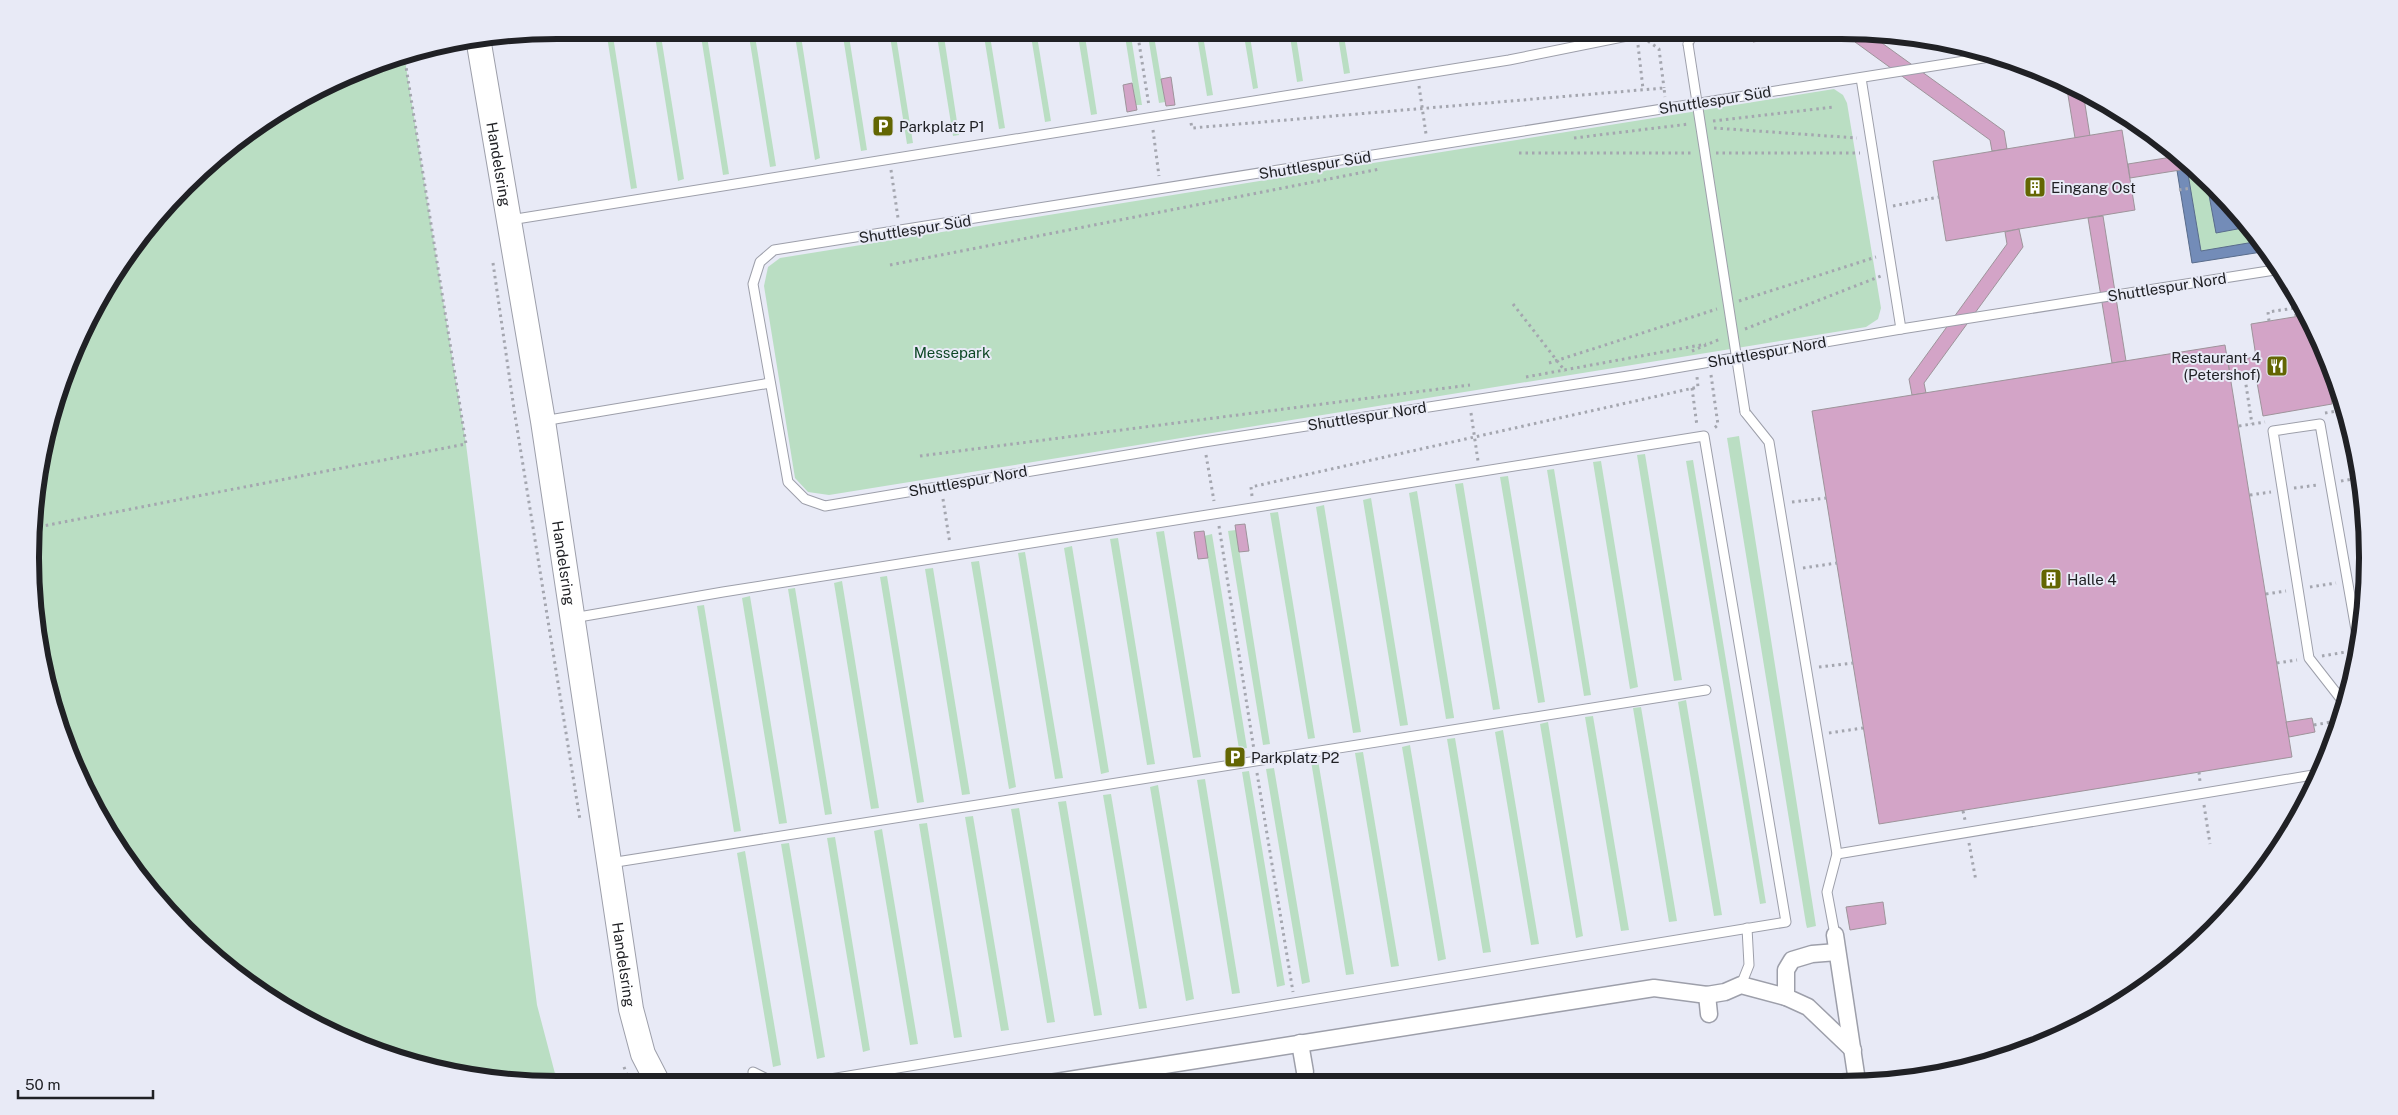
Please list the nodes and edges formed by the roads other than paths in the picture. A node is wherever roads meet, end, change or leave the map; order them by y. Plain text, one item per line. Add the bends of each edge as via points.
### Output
1 (1606, 39) edge
2 (1690, 39) edge
3 (479, 45) edge
4 (1982, 58) edge
5 (1861, 78) junction
6 (508, 221) junction
7 (2273, 270) edge
8 (1901, 329) junction
9 (770, 383) junction
10 (543, 421) junction
11 (572, 618) junction
12 (2355, 624) edge
13 (1706, 690) dead end
14 (2340, 698) edge
15 (2311, 775) edge
16 (1837, 854) junction
17 (610, 863) junction
18 (1747, 928) junction
19 (1834, 935) joint
20 (1837, 952) junction
21 (1741, 985) junction
22 (1707, 995) junction
23 (1786, 997) junction
24 (1709, 1014) dead end
25 (1300, 1043) junction
26 (1853, 1050) junction
27 (753, 1072) dead end
28 (1305, 1072) dead end
29 (654, 1076) edge
30 (761, 1076) edge
31 (849, 1076) edge
32 (1094, 1076) edge
33 (1856, 1076) edge

1 - 6 lane via 1509,60
2 - 16 lane, bridge via 1688,44 1745,412 1769,442
3 - 6 main road, Handelsring
4 - 5 lane, Shuttlespur Süd
5 - 8 lane
5 - 9 lane, Shuttlespur Süd via 774,250 760,262 753,284
6 - 10 main road, Handelsring
7 - 8 lane, Shuttlespur Nord
8 - 9 lane, Shuttlespur Nord via 825,506 805,499 788,482
9 - 10 lane
10 - 11 main road, Handelsring
11 - 17 main road, Handelsring
11 - 18 lane via 1704,436 1786,922
12 - 14 lane via 2320,424 2273,431 2309,658
13 - 17 lane
15 - 16 lane
16 - 19 lane via 1827,892
17 - 29 main road, Handelsring via 631,1009 643,1054
18 - 21 lane via 1749,965
18 - 31 lane
19 - 20 street
20 - 23 street via 1792,960 1786,970
20 - 26 street
21 - 22 street
21 - 23 street
22 - 24 street
22 - 25 street via 1654,988
23 - 26 street via 1808,1007
25 - 28 street
25 - 32 street
26 - 33 street
27 - 30 lane

